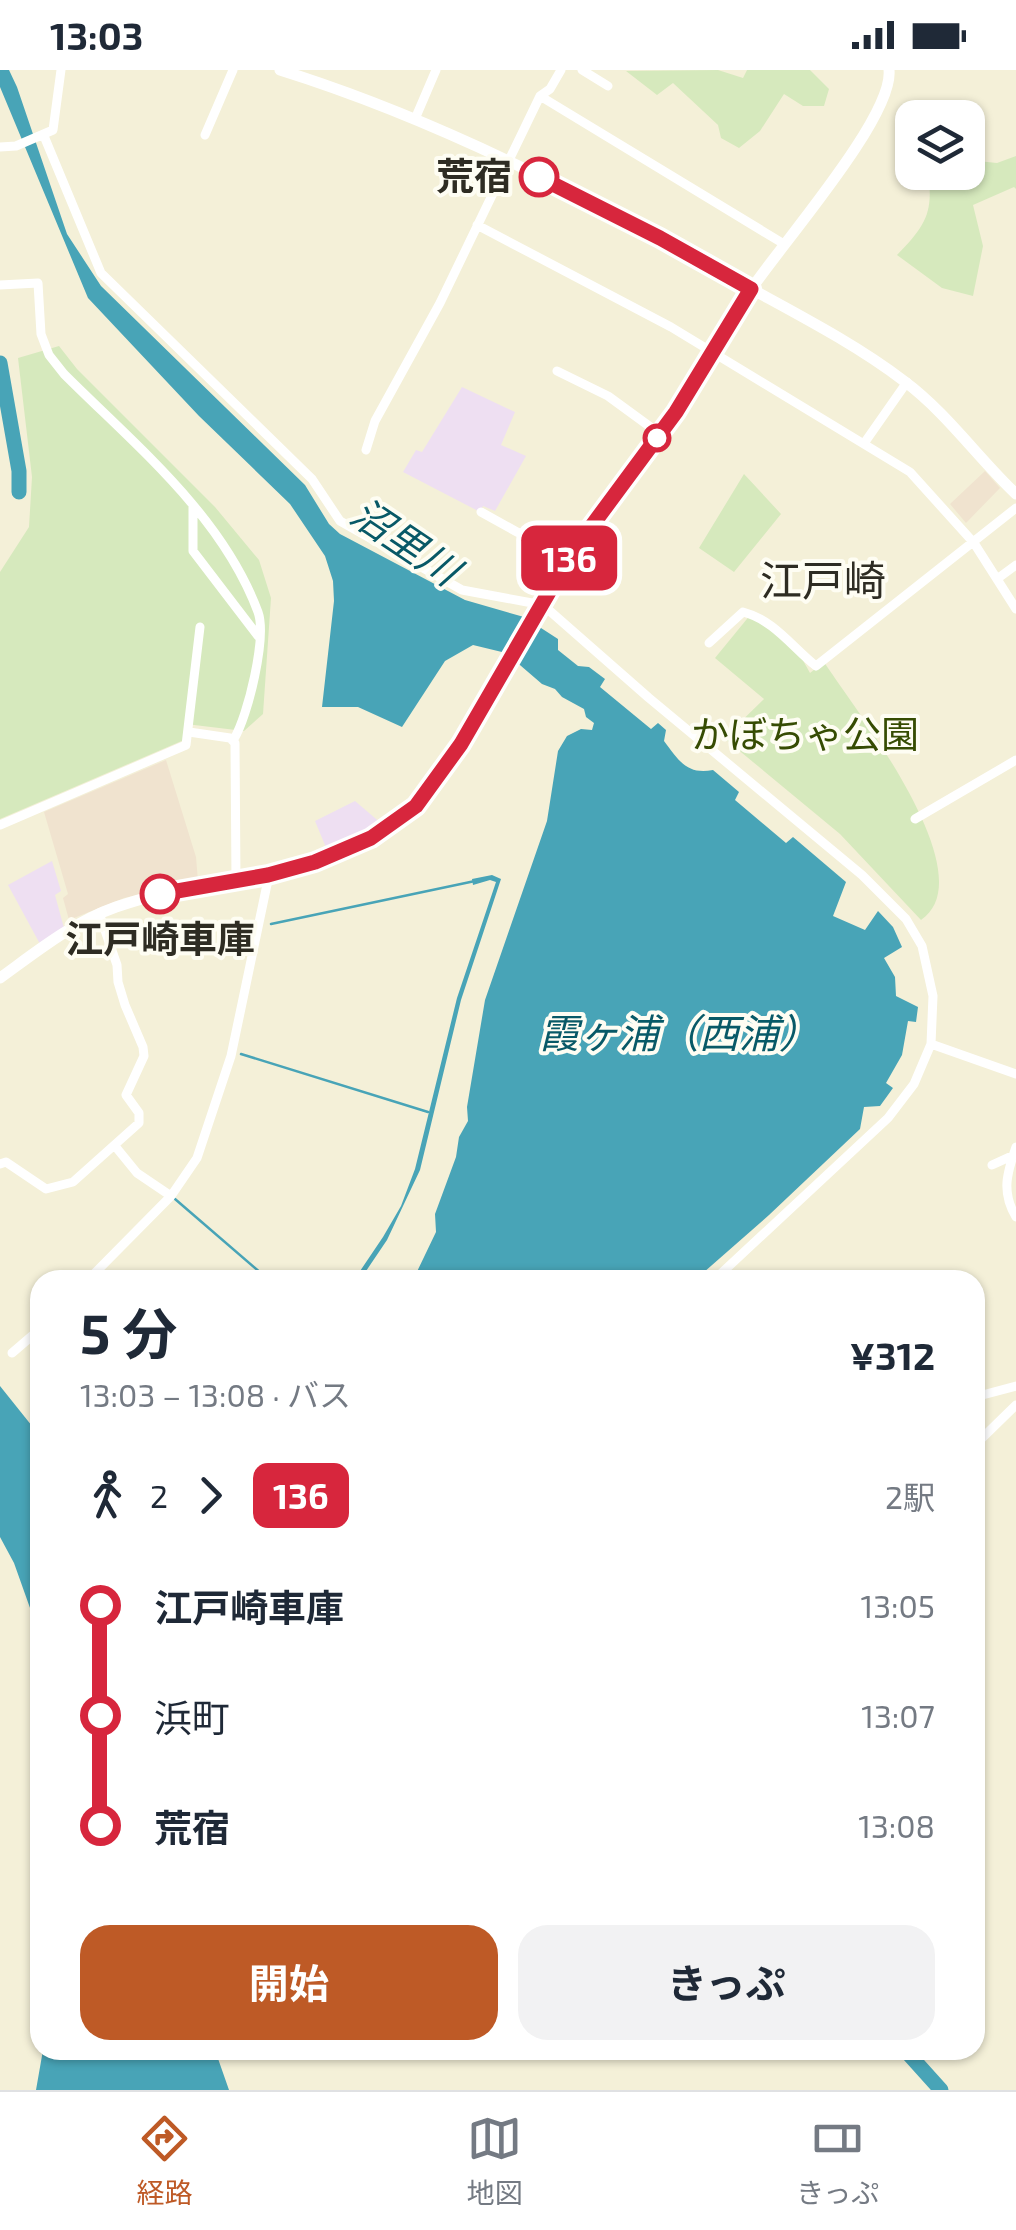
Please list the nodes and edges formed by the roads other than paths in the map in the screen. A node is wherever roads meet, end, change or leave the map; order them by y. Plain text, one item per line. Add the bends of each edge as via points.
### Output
1 (60, 70) edge
2 (233, 70) edge
3 (280, 70) edge
4 (436, 70) edge
5 (560, 70) edge
6 (582, 70) edge
7 (889, 70) edge
8 (608, 86) dead end
9 (540, 96) junction
10 (415, 119) junction
11 (205, 135) dead end
12 (42, 136) junction
13 (0, 147) edge
14 (508, 162) junction
15 (477, 225) junction
16 (784, 244) junction
17 (0, 285) edge
18 (751, 289) junction
19 (712, 352) junction
20 (556, 371) dead end
21 (906, 382) junction
22 (660, 434) junction
23 (865, 442) junction
24 (366, 450) dead end
25 (1014, 488) edge
26 (193, 505) junction
27 (1016, 508) edge
28 (481, 512) dead end
29 (974, 543) junction
30 (571, 554) junction
31 (1016, 564) edge
32 (997, 578) junction
33 (541, 608) junction
34 (1016, 609) edge
35 (200, 626) dead end
36 (258, 636) junction
37 (708, 642) dead end
38 (188, 732) junction
39 (234, 739) junction
40 (1016, 760) edge
41 (915, 819) dead end
42 (0, 826) edge
43 (268, 875) junction
44 (236, 881) junction
45 (99, 914) junction
46 (0, 978) edge
47 (930, 1044) junction
48 (1016, 1074) edge
49 (115, 1146) junction
50 (1015, 1151) edge
51 (0, 1164) edge
52 (992, 1164) dead end
53 (170, 1196) junction
54 (1016, 1216) edge
55 (98, 1270) edge
56 (725, 1270) edge
57 (30, 1338) edge
58 (12, 1354) dead end
59 (1016, 1386) edge
60 (985, 1394) edge
61 (1016, 1405) edge
62 (985, 1435) edge

1 - 12 street via 53,130
2 - 11 street
3 - 10 main road
4 - 10 street
5 - 9 street
6 - 8 street
7 - 16 main road via 862,138
9 - 14 street
9 - 16 street
10 - 14 main road
12 - 13 street
12 - 33 street via 101,273 312,479 340,521 473,594
14 - 15 street
14 - 18 main road
15 - 19 street
15 - 24 street
16 - 18 main road
17 - 26 street via 38,282 38,320 49,355
18 - 19 main road
18 - 21 main road
19 - 22 main road
19 - 23 street
20 - 22 street via 608,396
21 - 23 street
21 - 25 main road
22 - 30 main road
23 - 29 street via 922,482
26 - 36 street via 218,536 258,612
26 - 36 street via 193,552
27 - 29 street
28 - 30 street
29 - 32 street
29 - 37 street via 816,666 779,631 744,612
30 - 33 main road
31 - 32 street
32 - 34 street
33 - 43 main road via 416,806 353,846
33 - 47 street via 904,915 922,946 933,996
35 - 38 street
36 - 39 street via 252,695
38 - 39 street
38 - 42 street via 182,748
39 - 44 street
40 - 41 street
43 - 44 main road
43 - 53 street via 232,1056 197,1158
44 - 45 main road via 156,895
45 - 46 main road
45 - 49 street via 144,1056 126,1094 139,1123
47 - 48 street
47 - 56 street via 914,1084 888,1118
49 - 51 street via 73,1182 46,1189
49 - 53 street via 137,1173
50 - 52 street
50 - 54 street via 1005,1194
53 - 55 street
57 - 58 street
59 - 60 street
61 - 62 street

